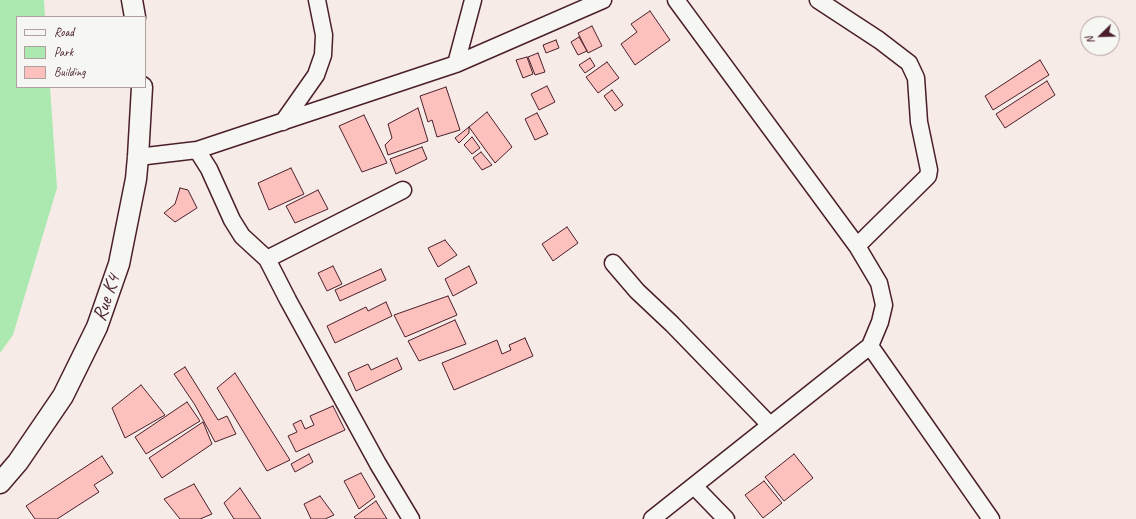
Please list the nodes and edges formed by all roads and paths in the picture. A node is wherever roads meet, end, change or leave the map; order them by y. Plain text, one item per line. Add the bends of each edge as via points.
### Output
1 (132, 0) edge
2 (318, 0) edge
3 (473, 0) edge
4 (603, 0) edge
5 (676, 0) edge
6 (818, 0) edge
7 (135, 16) edge
8 (456, 64) junction
9 (142, 88) edge
10 (283, 122) junction
11 (197, 150) junction
12 (138, 157) junction
13 (402, 190) dead end
14 (857, 246) junction
15 (267, 259) junction
16 (613, 263) dead end
17 (870, 346) junction
18 (770, 425) junction
19 (0, 483) edge
20 (694, 486) junction
21 (411, 519) edge
22 (652, 519) edge
23 (726, 519) edge
24 (991, 519) edge

1 - 7 street
2 - 10 street via 324,35 323,55 316,75
3 - 8 street
4 - 8 street
5 - 14 street
6 - 14 street via 909,63 916,78 919,122 928,176
8 - 10 street
9 - 12 street, Rue K4
10 - 11 street
11 - 12 street
11 - 15 street via 242,236
12 - 19 street, Rue K4 via 119,264 97,327 63,396 18,462
13 - 15 street
14 - 17 street via 879,283 884,305
15 - 21 street via 378,464
16 - 18 street via 637,291
17 - 18 street
17 - 24 street
18 - 20 street
20 - 22 street
20 - 23 street

